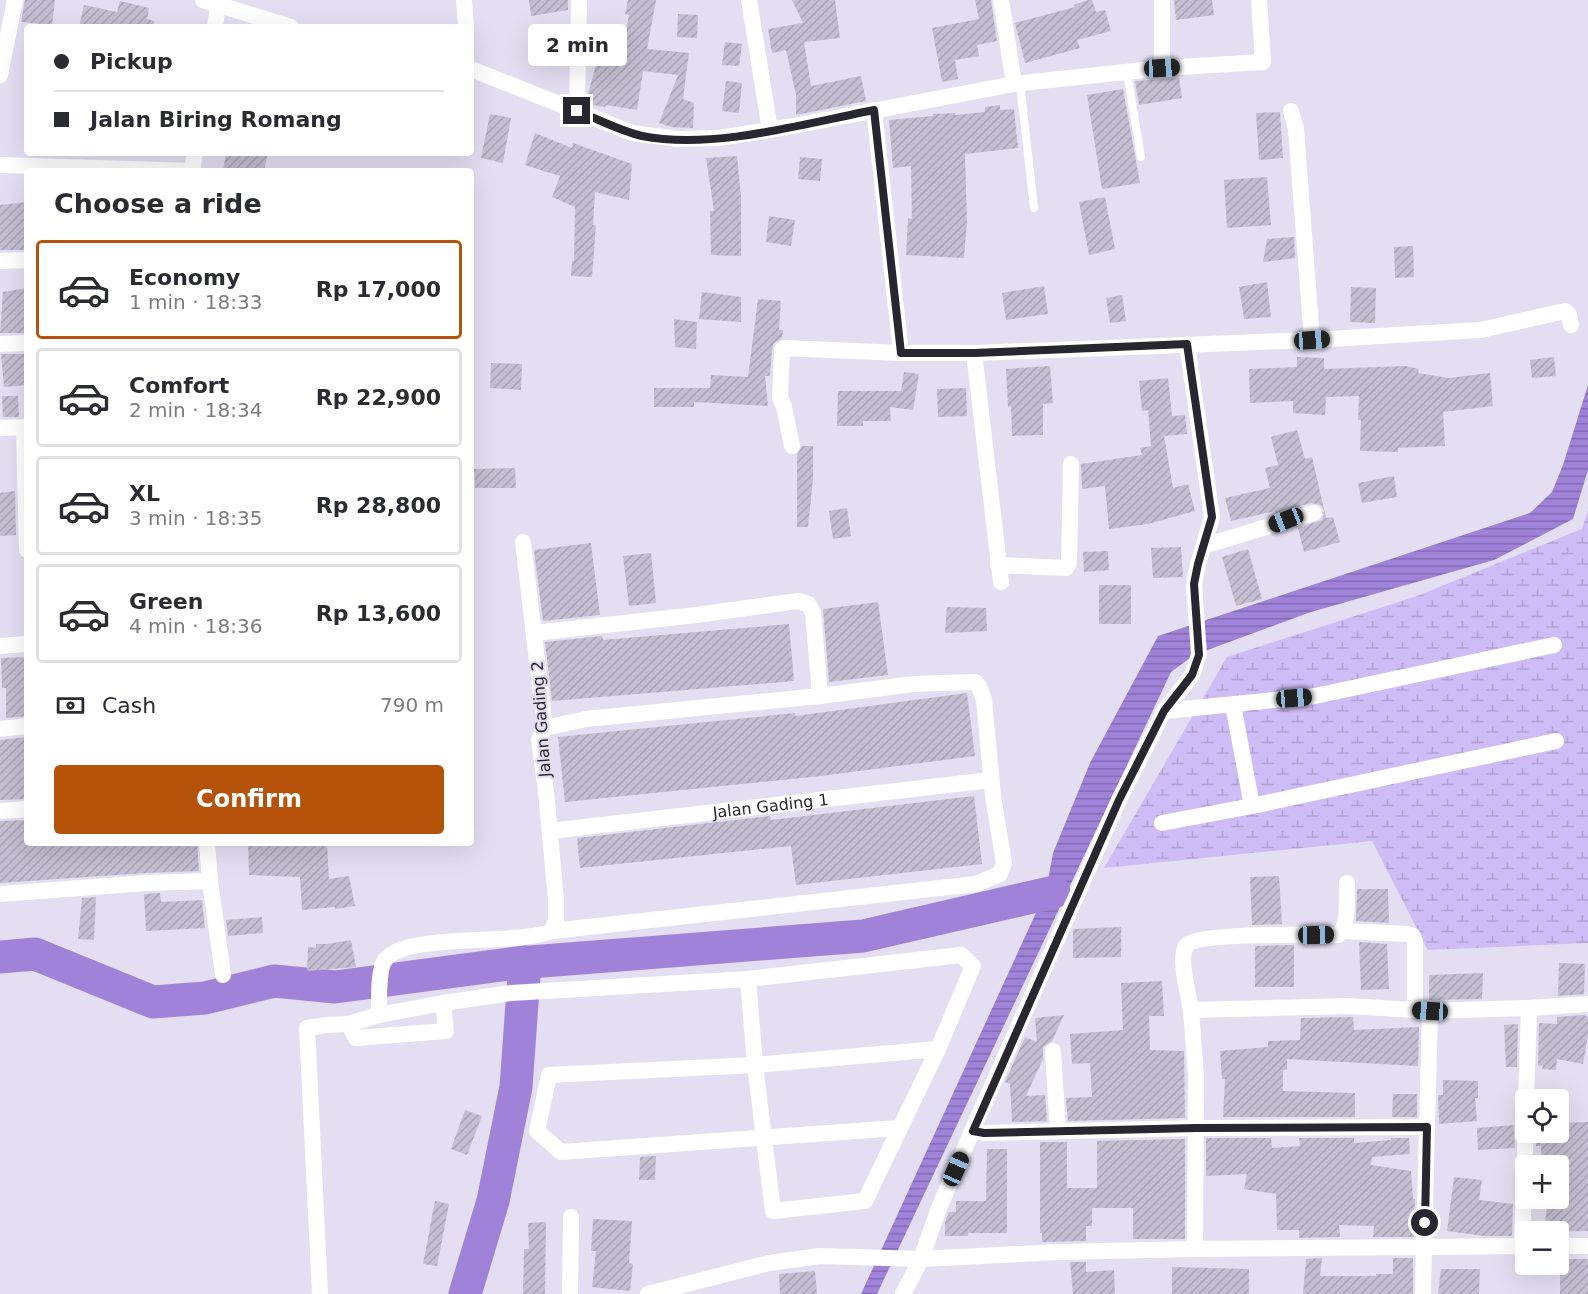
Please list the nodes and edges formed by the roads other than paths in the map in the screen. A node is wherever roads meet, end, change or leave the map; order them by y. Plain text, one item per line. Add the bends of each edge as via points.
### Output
1 (15, 0) edge
2 (464, 0) edge
3 (579, 0) edge
4 (749, 0) edge
5 (1001, 0) edge
6 (1162, 0) edge
7 (1260, 0) edge
8 (210, 2) edge
9 (214, 24) edge
10 (281, 24) edge
11 (466, 24) edge
12 (1162, 68) junction
13 (474, 70) edge
14 (1127, 72) junction
15 (0, 75) edge
16 (1017, 84) junction
17 (874, 110) junction
18 (577, 111) junction
19 (1291, 111) dead end
20 (770, 130) junction
21 (1141, 157) dead end
22 (0, 165) edge
23 (59, 168) edge
24 (1034, 208) dead end
25 (24, 260) edge
26 (0, 261) edge
27 (1571, 325) dead end
28 (1312, 340) junction
29 (24, 343) edge
30 (0, 344) edge
31 (1187, 344) junction
32 (901, 353) junction
33 (974, 353) junction
34 (0, 428) edge
35 (24, 428) edge
36 (792, 446) dead end
37 (1071, 464) dead end
38 (1314, 513) dead end
39 (523, 542) dead end
40 (1205, 545) junction
41 (534, 633) junction
42 (24, 644) edge
43 (1554, 645) dead end
44 (0, 646) edge
45 (820, 696) junction
46 (1233, 705) junction
47 (1164, 711) junction
48 (24, 726) edge
49 (545, 728) junction
50 (0, 729) edge
51 (1556, 741) dead end
52 (991, 780) junction
53 (1252, 806) junction
54 (24, 809) edge
55 (0, 811) edge
56 (1162, 823) dead end
57 (550, 831) junction
58 (207, 846) edge
59 (210, 881) junction
60 (1347, 884) dead end
61 (0, 894) edge
62 (552, 931) junction
63 (1342, 931) junction
64 (223, 975) dead end
65 (748, 979) junction
66 (443, 1003) junction
67 (1588, 1004) edge
68 (379, 1007) junction
69 (1529, 1008) junction
70 (1191, 1010) junction
71 (1422, 1010) junction
72 (348, 1024) junction
73 (938, 1049) junction
74 (1053, 1051) dead end
75 (755, 1065) junction
76 (1526, 1089) edge
77 (1427, 1127) junction
78 (899, 1128) junction
79 (1196, 1128) junction
80 (973, 1131) junction
81 (1058, 1131) junction
82 (764, 1138) junction
83 (1526, 1143) edge
84 (571, 1216) dead end
85 (1524, 1221) edge
86 (1515, 1246) edge
87 (1569, 1246) edge
88 (1588, 1246) edge
89 (1424, 1247) junction
90 (1195, 1249) junction
91 (921, 1259) junction
92 (320, 1294) edge
93 (570, 1294) edge
94 (648, 1294) edge
95 (903, 1294) edge
96 (1423, 1294) edge

1 - 15 street
2 - 11 street
3 - 18 street
4 - 20 street
5 - 16 street
6 - 12 street
7 - 12 street via 1263,62
8 - 9 street
8 - 10 street
12 - 14 street
13 - 18 street
14 - 16 street
14 - 21 lane
16 - 17 street
16 - 24 lane
17 - 20 street
17 - 32 street
18 - 20 street via 647,136 698,139
19 - 28 street via 1296,129
22 - 23 street
25 - 26 street
27 - 28 street via 1565,311 1481,330
28 - 31 street
29 - 30 street
31 - 33 street
31 - 40 street via 1211,499 1212,517
32 - 33 street
32 - 36 street via 784,348 780,397
33 - 37 street via 999,574 1066,568
34 - 35 street
38 - 40 street
39 - 41 street, Jalan Gading 2
40 - 47 street via 1194,584 1199,655 1192,675
41 - 45 street via 798,601 808,604 813,612
41 - 49 street, Jalan Gading 2
42 - 44 street
43 - 46 street via 1315,696
45 - 49 street via 586,719
45 - 52 street via 914,684 975,682 984,700
46 - 47 street
46 - 53 street
47 - 80 street via 1079,887
48 - 50 street
49 - 57 street, Jalan Gading 2 via 539,740
51 - 53 street
52 - 57 street, Jalan Gading 1
52 - 62 street via 1004,863 1000,874 991,880
53 - 56 street
54 - 55 street
57 - 62 street, Jalan Gading 2 via 556,900
58 - 59 street
59 - 61 street
59 - 64 street
60 - 63 street
62 - 68 street via 541,936 479,939 392,953 383,962
63 - 70 street via 1192,941 1183,958
63 - 71 street via 1413,936
65 - 66 street via 541,990
65 - 73 street via 961,955 973,966
65 - 75 street
66 - 68 street
66 - 72 street via 446,1031 356,1038
67 - 69 street
68 - 72 street
69 - 71 street
69 - 76 street
70 - 71 street via 1349,1006
70 - 79 street
71 - 77 street
72 - 92 street via 308,1028
73 - 75 street
73 - 78 street
74 - 81 street
75 - 82 street
75 - 82 street via 549,1075 537,1131 561,1152
77 - 79 street
77 - 89 street
78 - 82 street
78 - 82 street via 865,1201 773,1211
79 - 81 street
79 - 90 street
80 - 81 street
80 - 91 street
83 - 85 street
84 - 93 street
86 - 89 street
87 - 88 street
89 - 90 street
89 - 96 street
90 - 91 street
91 - 94 street via 820,1256 769,1263
91 - 95 street

